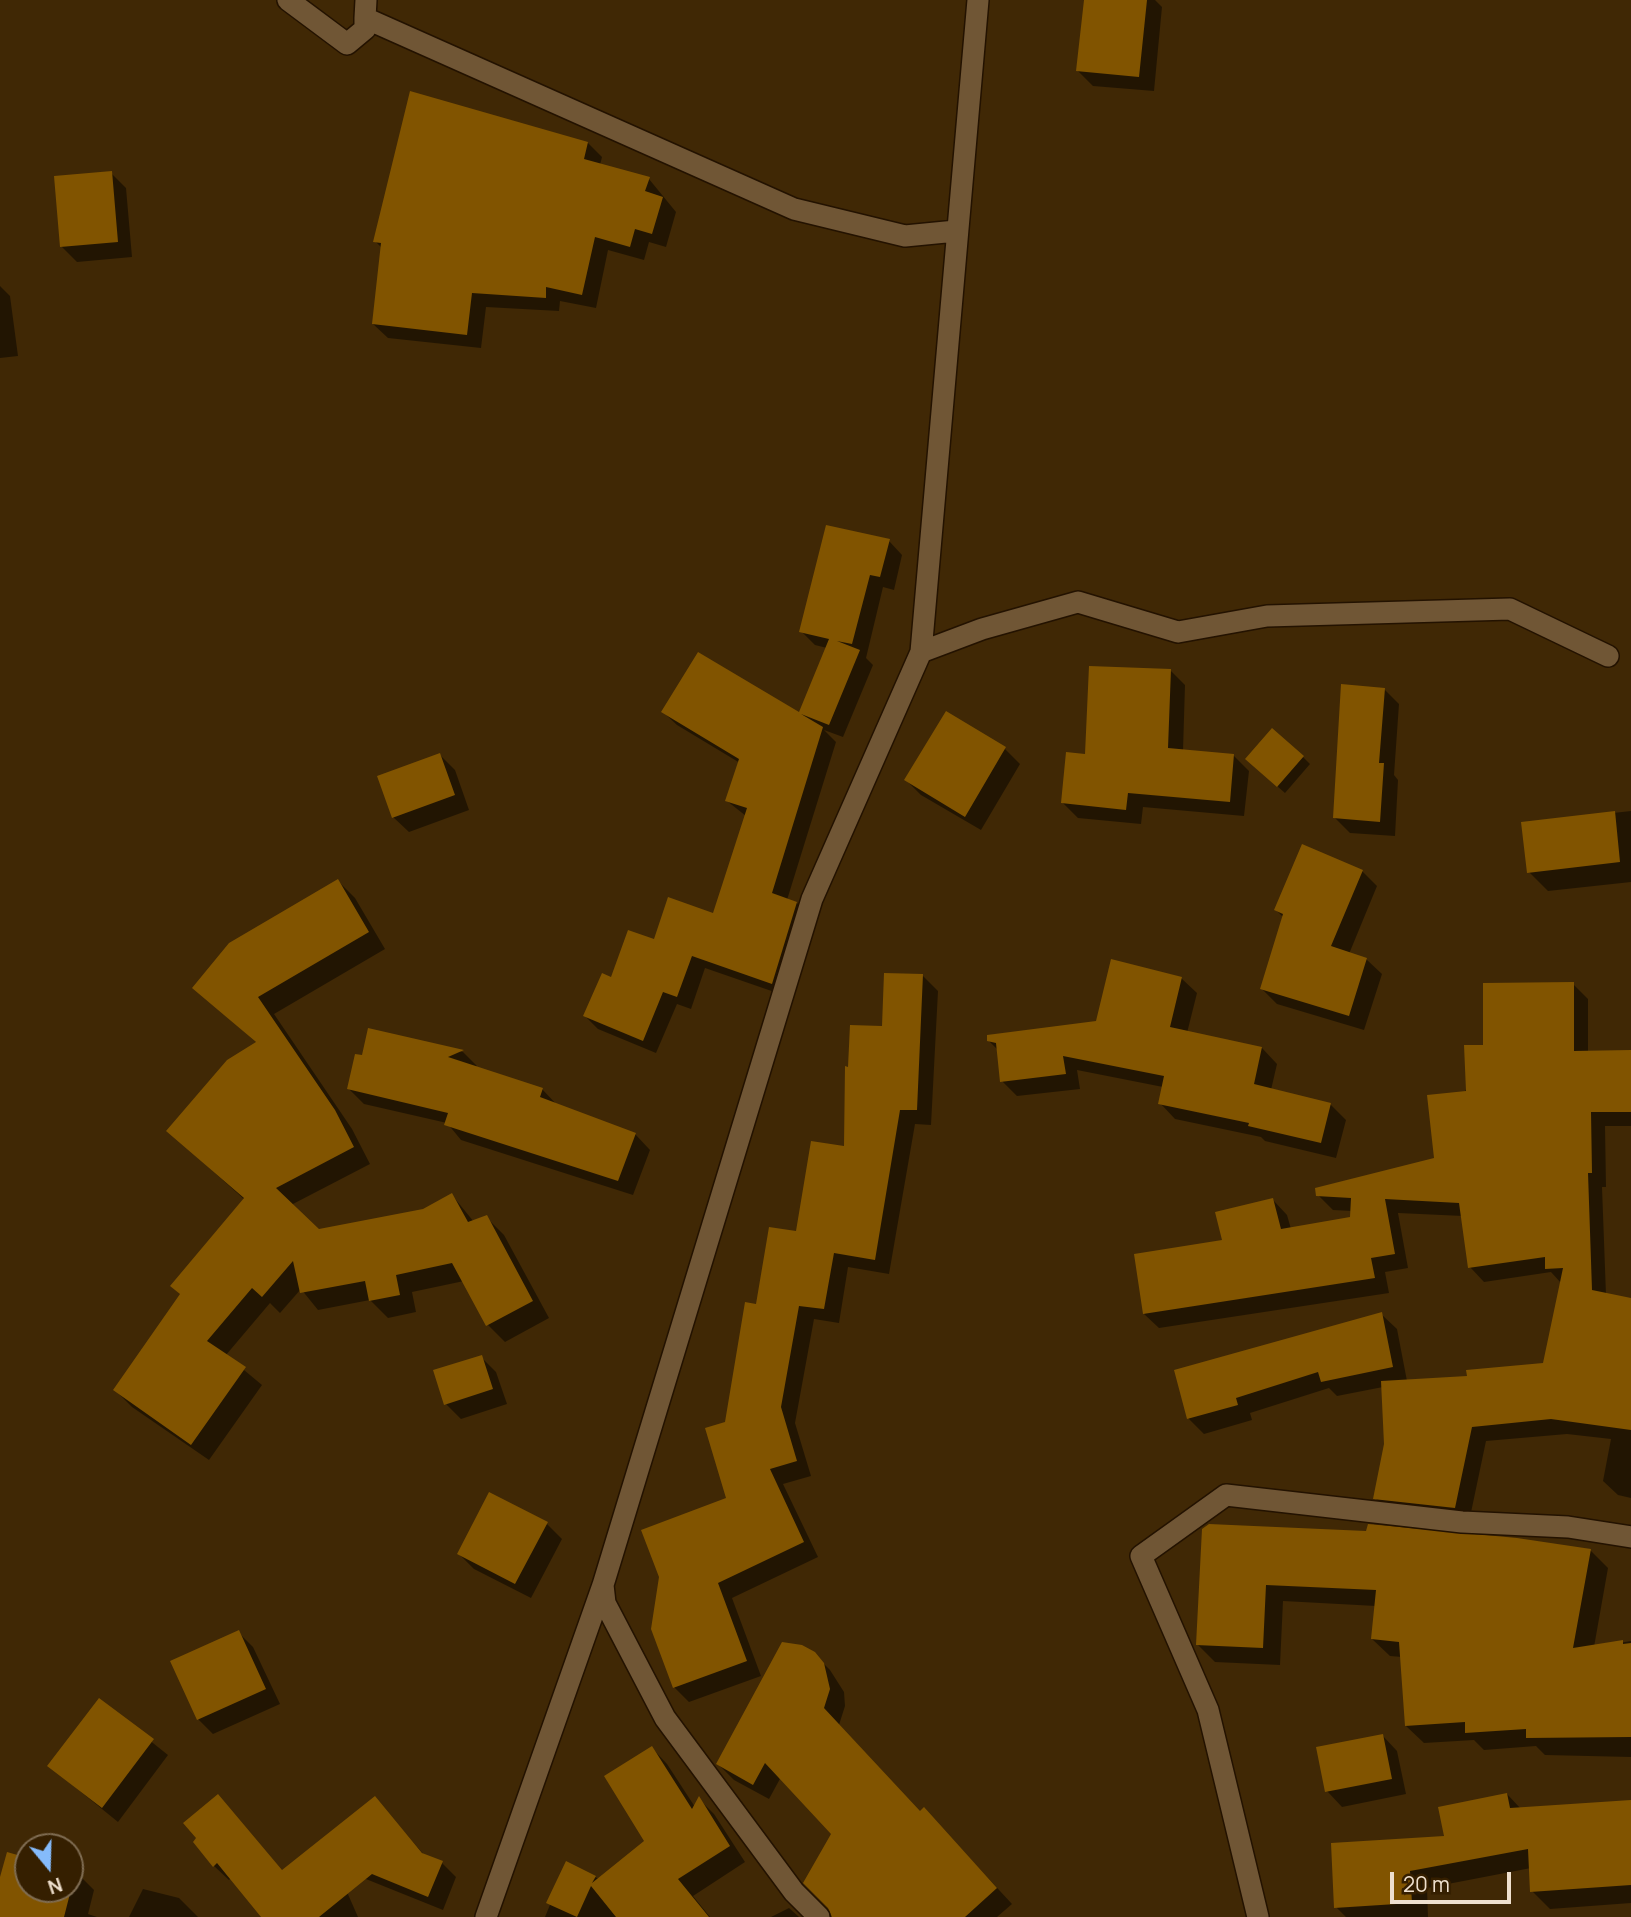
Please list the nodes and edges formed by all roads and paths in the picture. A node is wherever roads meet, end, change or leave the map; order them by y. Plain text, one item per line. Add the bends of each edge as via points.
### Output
1 (288, 0) edge
2 (978, 0) edge
3 (365, 9) edge
4 (956, 231) junction
5 (921, 652) junction
6 (1608, 656) dead end
7 (1631, 1536) edge
8 (603, 1585) junction
9 (486, 1917) edge
10 (819, 1917) edge
11 (1258, 1917) edge

1 - 3 street via 347,44 365,29
2 - 4 street
3 - 4 street via 794,209 905,236
4 - 5 street
5 - 6 street via 1078,602 1178,632 1267,616 1510,609
5 - 8 street via 811,899
7 - 11 street via 1226,1495 1141,1556 1208,1710
8 - 9 street
8 - 10 street via 605,1603 665,1718 794,1892

